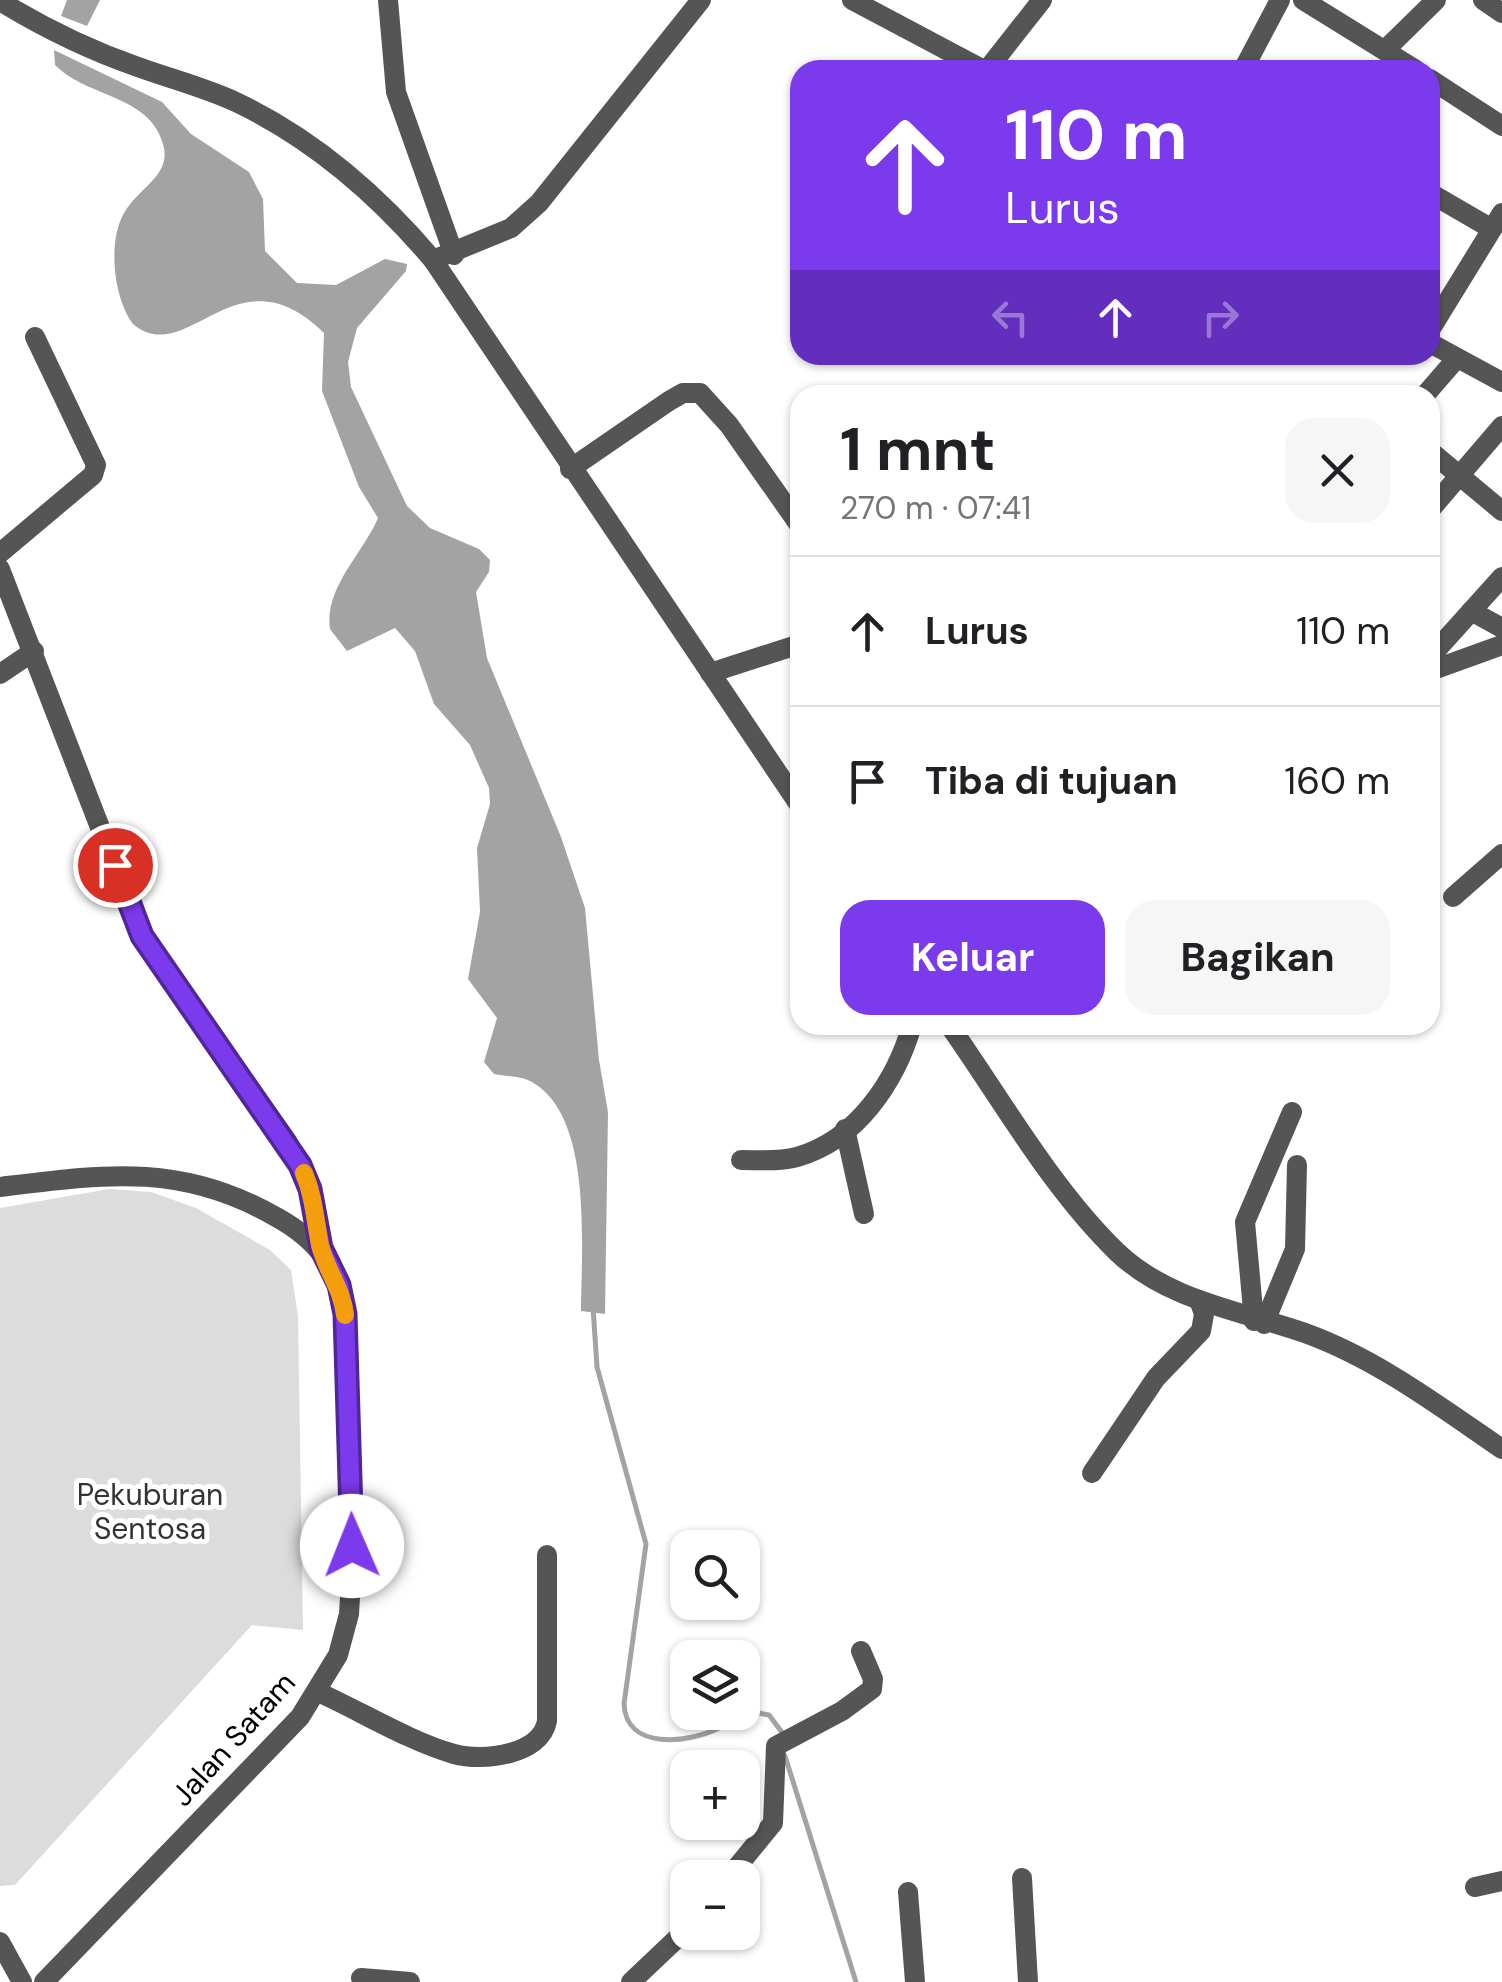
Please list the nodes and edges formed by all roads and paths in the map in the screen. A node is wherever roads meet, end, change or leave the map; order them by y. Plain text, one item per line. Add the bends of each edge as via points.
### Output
1 (388, 0) edge
2 (701, 0) edge
3 (852, 0) edge
4 (1042, 0) edge
5 (1280, 0) edge
6 (1303, 0) edge
7 (1436, 0) edge
8 (1483, 0) edge
9 (0, 1) edge
10 (1502, 13) edge
11 (1386, 50) junction
12 (967, 60) edge
13 (994, 60) edge
14 (1248, 60) edge
15 (1401, 60) edge
16 (1440, 86) edge
17 (1502, 126) edge
18 (1440, 197) edge
19 (1497, 221) edge
20 (454, 254) junction
21 (434, 260) junction
22 (1440, 314) edge
23 (35, 337) dead end
24 (1440, 348) edge
25 (1458, 358) junction
26 (1502, 382) edge
27 (1433, 385) edge
28 (1502, 426) edge
29 (1440, 461) edge
30 (570, 469) junction
31 (1458, 478) junction
32 (1440, 499) edge
33 (1502, 511) edge
34 (790, 512) edge
35 (0, 554) edge
36 (0, 569) edge
37 (1502, 577) edge
38 (1471, 611) junction
39 (1502, 628) edge
40 (1502, 644) edge
41 (1440, 646) edge
42 (790, 647) edge
43 (34, 651) junction
44 (1440, 667) edge
45 (710, 673) junction
46 (0, 674) edge
47 (790, 791) edge
48 (1502, 854) edge
49 (1453, 897) dead end
50 (908, 1035) edge
51 (956, 1035) edge
52 (1292, 1112) dead end
53 (845, 1129) junction
54 (741, 1160) dead end
55 (1298, 1165) dead end
56 (0, 1187) edge
57 (864, 1214) dead end
58 (321, 1248) junction
59 (1199, 1300) junction
60 (1259, 1323) junction
61 (1502, 1448) edge
62 (1092, 1473) dead end
63 (547, 1555) dead end
64 (861, 1651) dead end
65 (318, 1692) junction
66 (743, 1860) edge
67 (1022, 1878) dead end
68 (1502, 1881) edge
69 (1474, 1887) dead end
70 (908, 1892) dead end
71 (0, 1942) edge
72 (670, 1945) edge
73 (361, 1978) dead end
74 (22, 1982) edge
75 (45, 1982) edge
76 (410, 1982) edge
77 (631, 1982) edge
78 (915, 1982) edge
79 (1028, 1982) edge

1 - 20 street via 396,92
2 - 20 street via 539,203 510,228
3 - 12 street
4 - 13 street
5 - 14 street
6 - 11 street
7 - 11 street
8 - 10 street
9 - 21 street via 86,48 274,122 343,168
11 - 15 street
16 - 17 street
18 - 19 street
19 - 22 street
20 - 21 street
21 - 30 street
23 - 35 street via 96,465 93,475
24 - 25 street
25 - 26 street
25 - 27 street
28 - 31 street
29 - 31 street
30 - 34 street via 669,401 700,393
30 - 45 street
31 - 32 street
31 - 33 street
36 - 43 street, Jalan Satam
37 - 38 street
38 - 39 street
38 - 41 street
40 - 44 street
42 - 45 street
43 - 46 street
43 - 58 street, Jalan Satam via 142,936 286,1142 310,1189
45 - 47 street
48 - 49 street
50 - 53 street via 884,1091
51 - 59 street via 1118,1254
52 - 60 street via 1245,1222
53 - 54 street via 795,1158
53 - 57 street
55 - 60 street via 1295,1249
56 - 58 street via 116,1174 197,1182 263,1209
58 - 65 street, Jalan Satam via 345,1314 352,1546 346,1634
59 - 60 street
59 - 62 street via 1201,1332 1156,1378
60 - 61 street via 1303,1333 1384,1369
63 - 65 street via 547,1720 534,1743 504,1753 456,1754
64 - 66 street via 872,1689 788,1739 773,1756 773,1823
65 - 75 street, Jalan Satam
67 - 79 street
68 - 69 street
70 - 78 street
71 - 74 street
72 - 77 street
73 - 76 street

